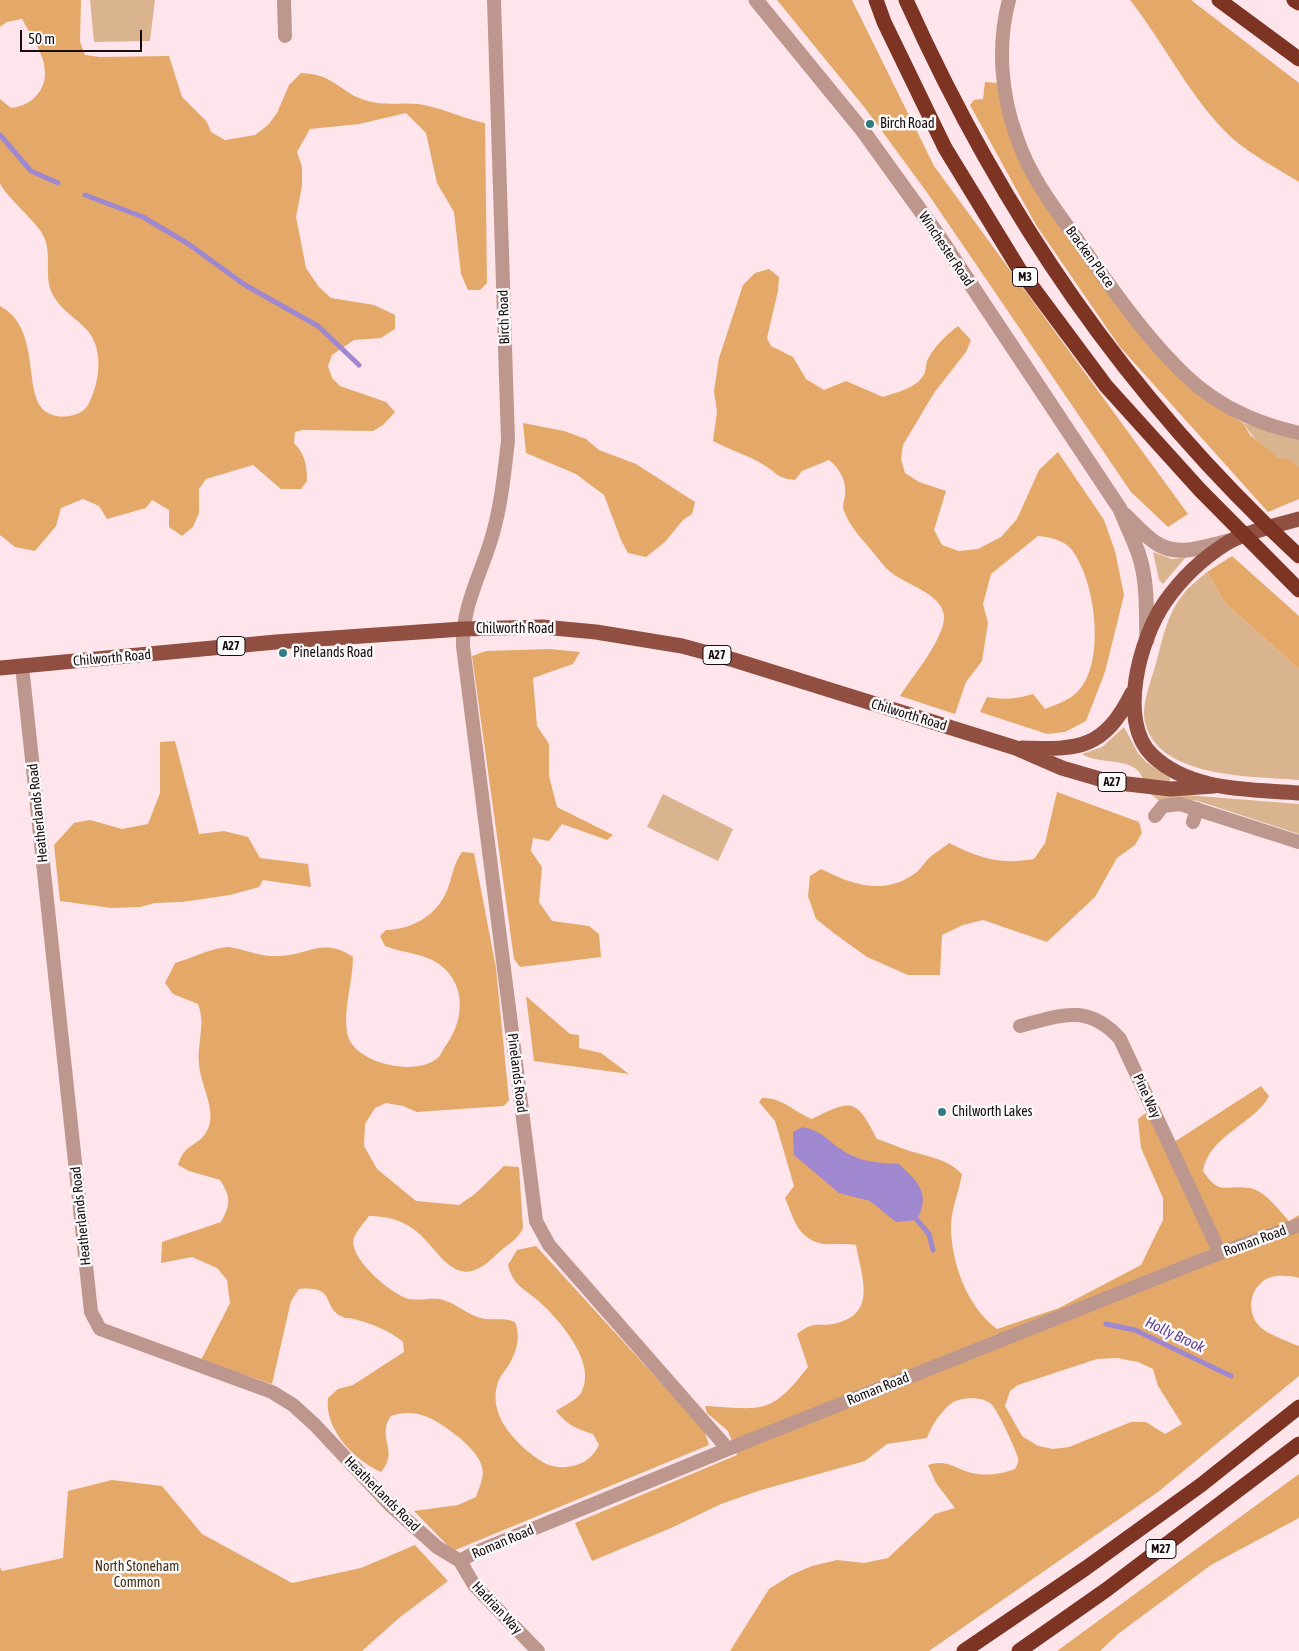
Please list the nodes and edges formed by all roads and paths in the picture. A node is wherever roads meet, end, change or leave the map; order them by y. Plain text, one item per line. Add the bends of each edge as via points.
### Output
1 (284, 0) edge
2 (494, 0) edge
3 (756, 0) edge
4 (876, 0) edge
5 (906, 0) edge
6 (1009, 0) edge
7 (1219, 0) edge
8 (1294, 0) edge
9 (1299, 3) edge
10 (285, 36) dead end
11 (1299, 59) edge
12 (1299, 433) edge
13 (1120, 509) junction
14 (1299, 518) edge
15 (1229, 542) junction
16 (1299, 556) edge
17 (1299, 590) edge
18 (462, 628) junction
19 (1147, 640) junction
20 (22, 666) junction
21 (0, 668) edge
22 (1134, 688) junction
23 (1016, 748) junction
24 (1214, 786) junction
25 (1299, 794) edge
26 (1155, 816) dead end
27 (1299, 842) edge
28 (1020, 1026) dead end
29 (1299, 1225) edge
30 (1220, 1253) junction
31 (1299, 1407) edge
32 (1299, 1444) edge
33 (728, 1449) junction
34 (460, 1561) junction
35 (538, 1651) edge
36 (964, 1651) edge
37 (1019, 1651) edge

1 - 10 street
2 - 18 street, Birch Road via 508,442 501,501
3 - 13 street, Winchester Road via 863,131 932,227
4 - 17 highway, M3 via 944,148 1019,268 1106,386 1200,490
5 - 16 highway, M3 via 955,106 983,157 1075,302 1148,398 1184,439
6 - 12 street, Bracken Place via 1002,41 1006,94 1022,152 1044,193 1127,308 1192,381 1244,415
7 - 11 highway
8 - 9 highway
13 - 15 street, Winchester Road via 1154,543 1174,550
13 - 19 street, Winchester Road via 1143,571 1147,591
14 - 15 main road, A27
15 - 19 main road, A27 via 1182,580 1165,602
18 - 20 main road, Chilworth Road / A27
18 - 23 main road, Chilworth Road / A27 via 544,627 640,637 682,646
18 - 33 street, Pinelands Road via 536,1221 549,1245
19 - 22 main road, A27
20 - 21 main road, Chilworth Road / A27
20 - 34 street, Heatherlands Road via 92,1312 100,1329 272,1392 293,1405 390,1505 436,1546
22 - 23 main road, Chilworth Road / A27 via 1116,721 1091,741 1073,748
22 - 24 main road, A27 via 1134,719 1143,744 1152,755 1176,772
23 - 24 main road, Chilworth Road / A27 via 1062,768 1110,782 1171,789
24 - 25 main road, A27
26 - 27 street via 1168,804 1180,804 1195,816
28 - 30 street, Pine Way via 1067,1013 1085,1015 1110,1028 1120,1039
29 - 30 street, Roman Road
30 - 33 street, Roman Road
31 - 36 highway, M27 via 1201,1485
32 - 37 highway, M27 via 1121,1579
33 - 34 street, Roman Road
34 - 35 street, Hadrian Way via 474,1585

